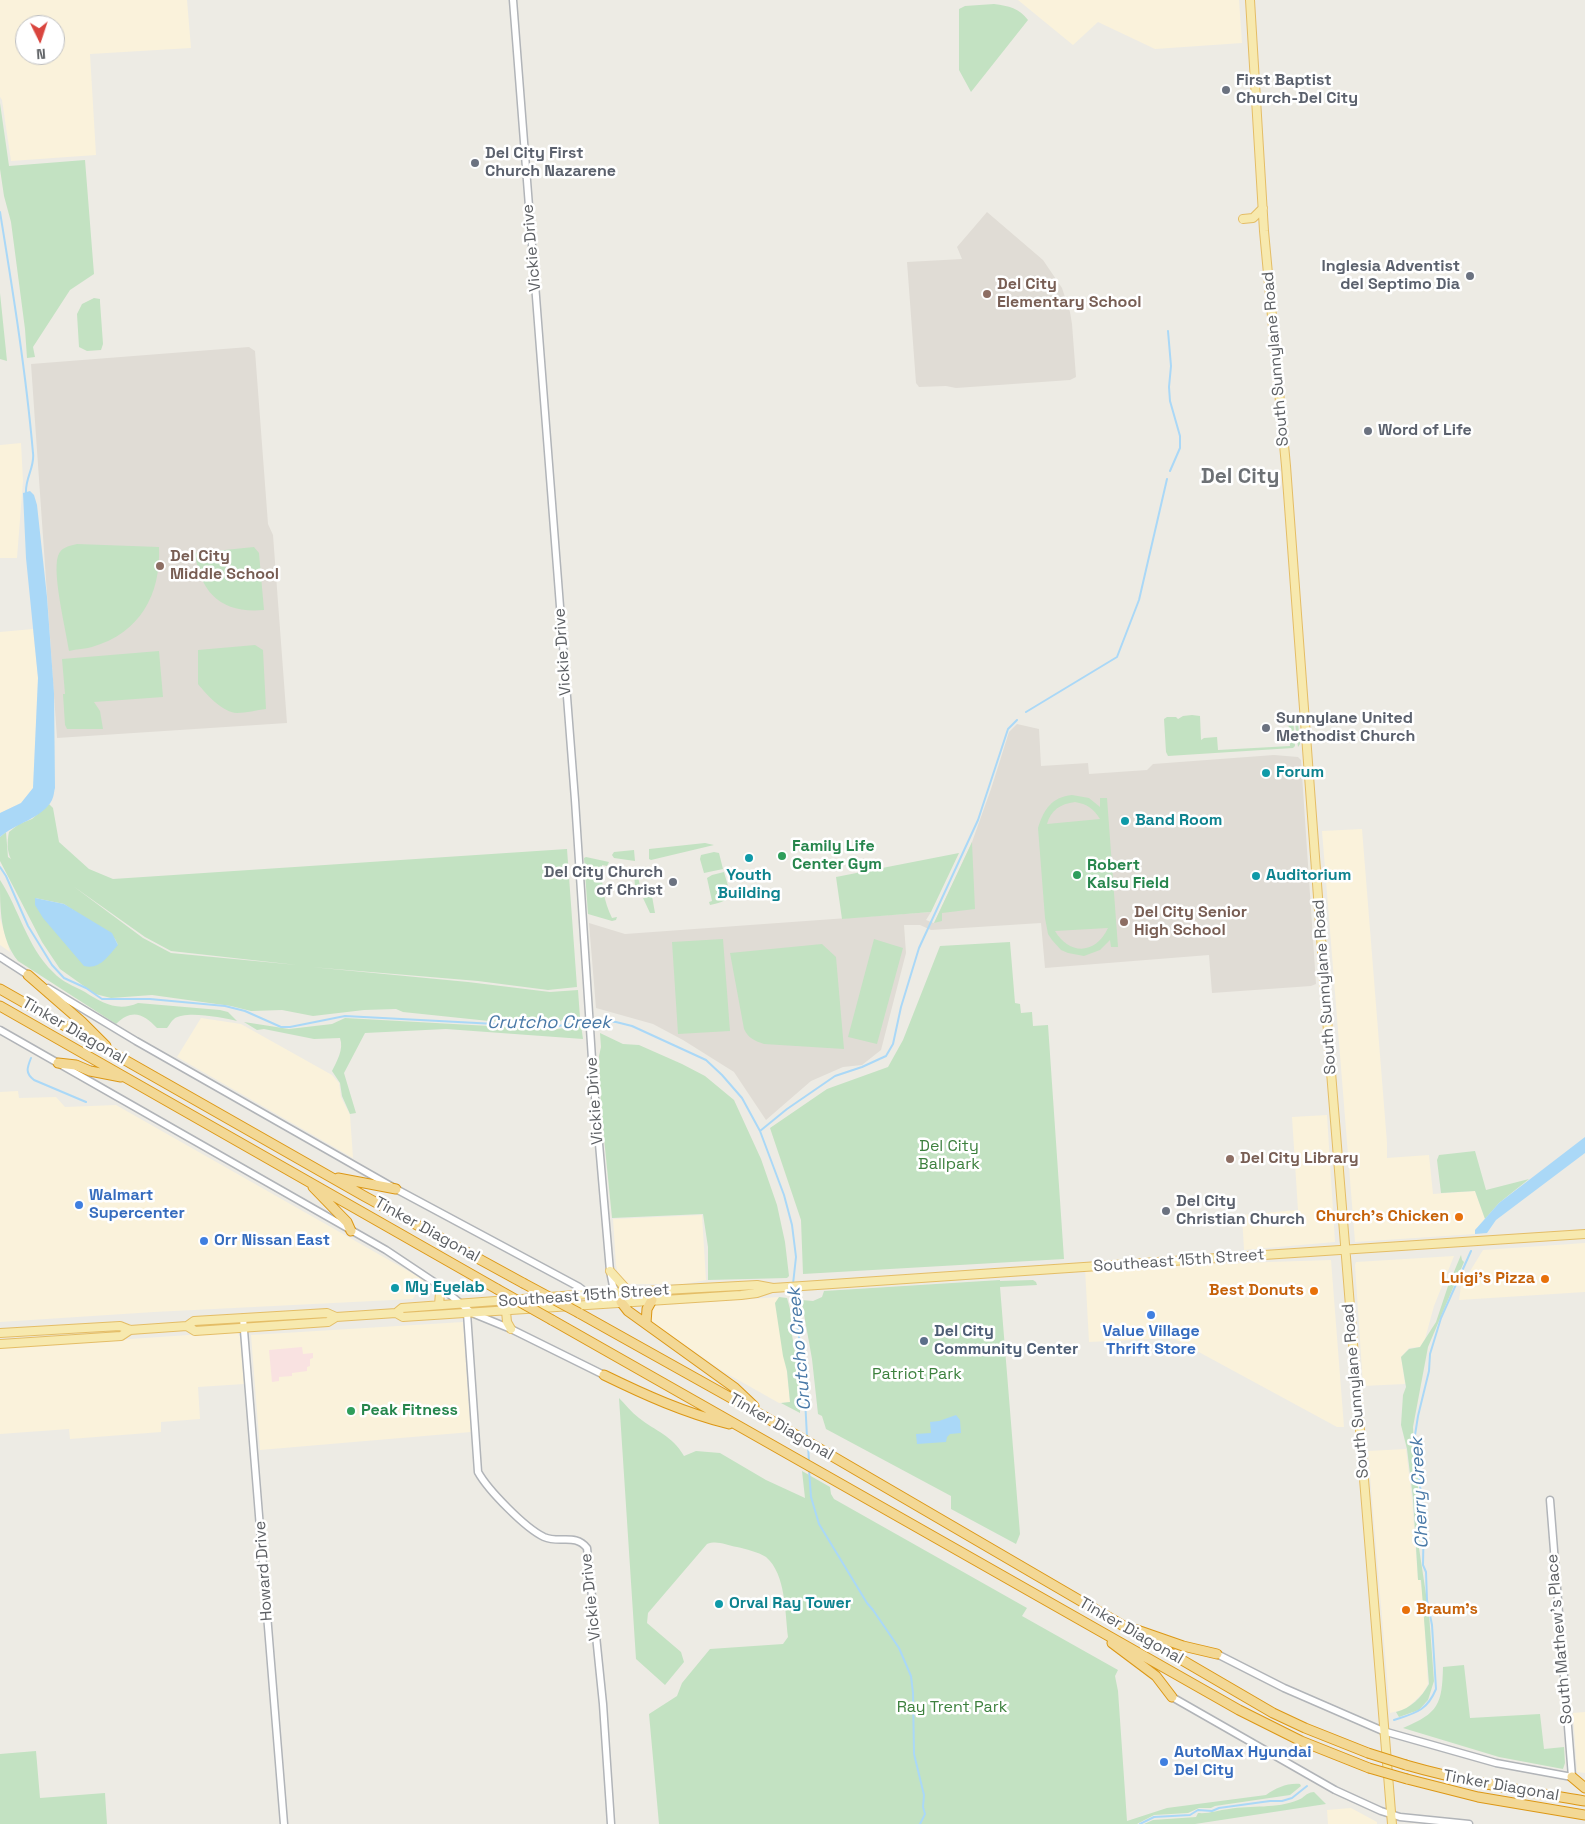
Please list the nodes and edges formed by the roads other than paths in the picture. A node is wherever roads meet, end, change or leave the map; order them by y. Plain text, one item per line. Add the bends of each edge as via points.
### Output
1 (513, 0) edge
2 (1250, 0) edge
3 (1263, 208) junction
4 (1242, 219) dead end
5 (0, 957) edge
6 (28, 975) junction
7 (0, 989) edge
8 (0, 1006) edge
9 (0, 1030) edge
10 (115, 1055) junction
11 (58, 1063) junction
12 (130, 1079) junction
13 (330, 1176) junction
14 (304, 1178) junction
15 (396, 1189) junction
16 (351, 1231) junction
17 (1585, 1234) edge
18 (1345, 1249) junction
19 (610, 1271) junction
20 (437, 1284) junction
21 (741, 1285) junction
22 (773, 1288) junction
23 (697, 1289) junction
24 (630, 1292) junction
25 (616, 1293) junction
26 (588, 1294) junction
27 (741, 1295) junction
28 (697, 1298) junction
29 (652, 1300) junction
30 (621, 1302) junction
31 (600, 1303) junction
32 (462, 1304) junction
33 (439, 1305) junction
34 (506, 1311) junction
35 (396, 1313) junction
36 (469, 1313) junction
37 (336, 1317) junction
38 (243, 1318) junction
39 (646, 1323) junction
40 (187, 1326) junction
41 (244, 1328) junction
42 (511, 1329) junction
43 (130, 1330) junction
44 (3, 1333) edge
45 (4, 1343) edge
46 (604, 1375) joint
47 (765, 1417) junction
48 (740, 1426) junction
49 (1550, 1500) dead end
50 (1084, 1622) junction
51 (1118, 1624) junction
52 (1217, 1654) joint
53 (1172, 1697) joint
54 (1383, 1731) junction
55 (1572, 1777) junction
56 (1585, 1788) edge
57 (1585, 1801) edge
58 (1391, 1814) junction
59 (1585, 1815) edge
60 (284, 1824) edge
61 (611, 1824) edge
62 (1392, 1824) edge
63 (1469, 1824) edge

1 - 19 street, Vickie Drive
2 - 3 main road, South Sunnylane Road
3 - 4 main road via 1253,218
3 - 18 main road, South Sunnylane Road via 1286,461
5 - 6 street, Tinker Diagonal
6 - 10 highway
6 - 15 street, Tinker Diagonal via 136,1041
7 - 10 highway, Tinker Diagonal
8 - 12 highway, Tinker Diagonal
9 - 11 street
10 - 13 highway, Tinker Diagonal
11 - 12 highway
11 - 16 street
12 - 14 highway, Tinker Diagonal
13 - 15 highway
13 - 47 highway, Tinker Diagonal, bridge
14 - 16 highway via 347,1222
14 - 48 highway, Tinker Diagonal, bridge
15 - 26 street, Tinker Diagonal
16 - 20 street
17 - 18 main road, Southeast 15th Street
18 - 22 main road, Southeast 15th Street
18 - 54 main road, South Sunnylane Road
19 - 24 main road
19 - 25 street, Vickie Drive
20 - 32 street
20 - 33 main road
21 - 22 main road, Southeast 15th Street
21 - 23 main road, Southeast 15th Street
21 - 27 main road
22 - 27 main road, Southeast 15th Street
23 - 24 main road, Southeast 15th Street
23 - 28 main road
24 - 25 main road, Southeast 15th Street
25 - 26 main road, Southeast 15th Street
25 - 30 street, Vickie Drive
26 - 31 street, Tinker Diagonal
26 - 32 main road, Southeast 15th Street
27 - 28 main road, Southeast 15th Street
28 - 29 main road, Southeast 15th Street
29 - 30 main road, Southeast 15th Street
29 - 39 highway via 647,1308
30 - 31 main road, Southeast 15th Street
30 - 39 highway
31 - 34 main road, Southeast 15th Street
32 - 33 main road, Southeast 15th Street
32 - 36 street
33 - 35 main road, Southeast 15th Street via 402,1308
34 - 36 main road, Southeast 15th Street
34 - 42 main road
35 - 36 main road, Southeast 15th Street via 403,1317
35 - 37 main road, Southeast 15th Street
36 - 42 street
36 - 61 street, Vickie Drive via 478,1472 484,1484 541,1534 554,1540 583,1542 588,1548
37 - 38 main road, Southeast 15th Street via 327,1313
37 - 41 main road, Southeast 15th Street via 328,1322
38 - 40 main road, Southeast 15th Street via 194,1321
38 - 41 street, Howard Drive
39 - 47 highway via 735,1388
40 - 41 main road, Southeast 15th Street via 195,1331
40 - 43 main road, Southeast 15th Street
41 - 60 street, Howard Drive
42 - 46 street
43 - 44 main road, Southeast 15th Street via 120,1326
43 - 45 main road, Southeast 15th Street via 121,1336
44 - 45 main road
46 - 48 highway via 671,1406
47 - 51 highway, Tinker Diagonal
48 - 50 highway, Tinker Diagonal
49 - 55 street, South Mathew's Place
50 - 53 highway via 1158,1678
50 - 59 highway, Tinker Diagonal, bridge via 1266,1724 1370,1768 1478,1797
51 - 52 highway
51 - 57 highway, Tinker Diagonal, bridge via 1273,1713 1368,1753 1445,1776
52 - 54 street, Tinker Diagonal via 1284,1688
53 - 58 street via 1335,1790
54 - 55 street, Tinker Diagonal via 1496,1763
54 - 58 main road, South Sunnylane Road
55 - 56 highway
58 - 62 main road, South Sunnylane Road
58 - 63 street

